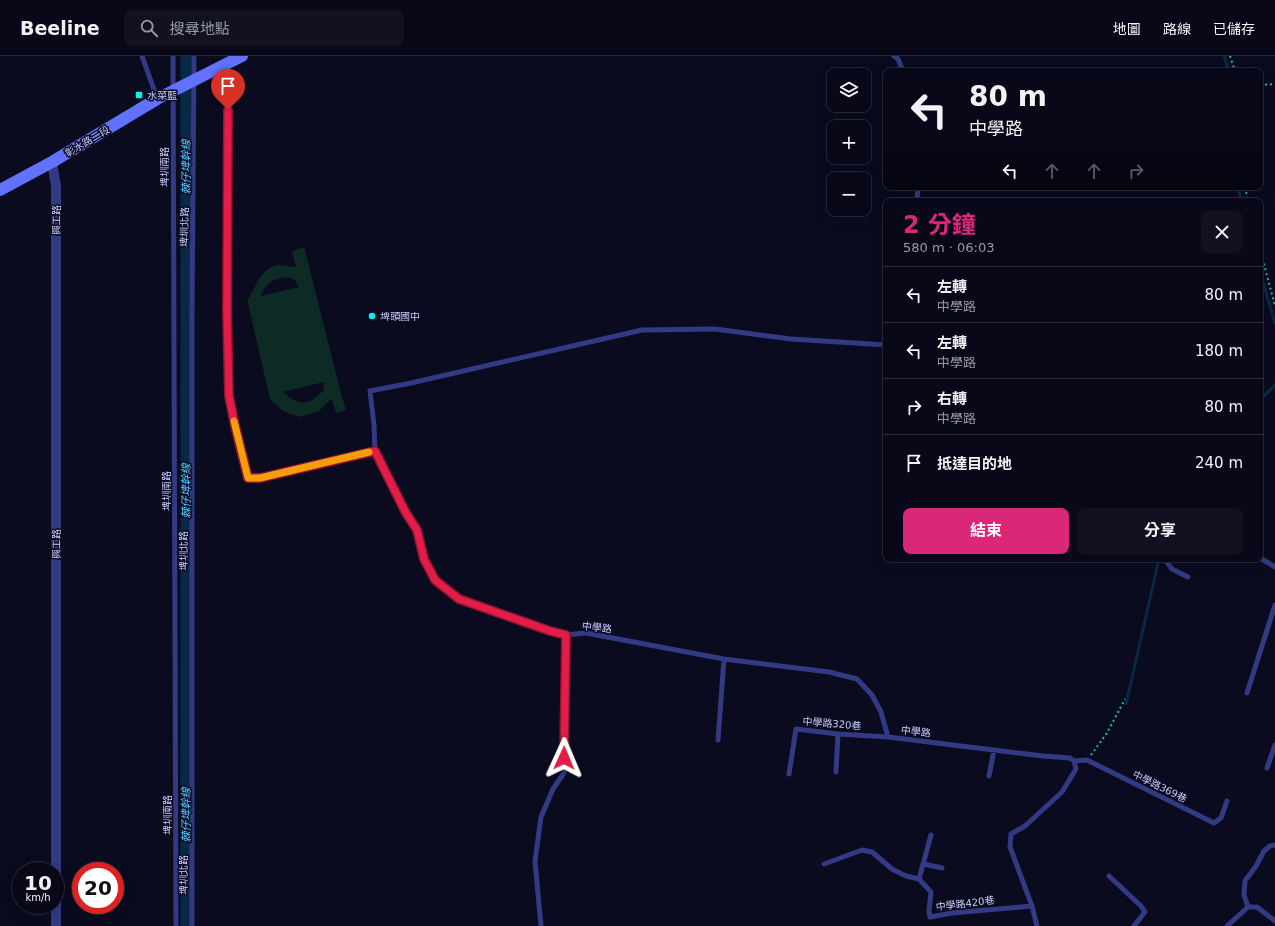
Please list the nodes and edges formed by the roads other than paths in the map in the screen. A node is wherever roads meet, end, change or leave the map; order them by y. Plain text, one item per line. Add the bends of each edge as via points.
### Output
1 (142, 56) edge
2 (173, 56) edge
3 (194, 56) edge
4 (242, 56) edge
5 (894, 56) edge
6 (228, 63) junction
7 (902, 68) edge
8 (194, 80) junction
9 (173, 90) junction
10 (157, 99) junction
11 (52, 162) junction
12 (0, 190) edge
13 (883, 345) edge
14 (375, 451) junction
15 (1263, 560) edge
16 (1167, 562) edge
17 (1275, 567) edge
18 (1188, 577) dead end
19 (1275, 605) edge
20 (566, 635) junction
21 (724, 660) junction
22 (1247, 692) dead end
23 (838, 734) junction
24 (888, 737) junction
25 (718, 740) dead end
26 (1275, 745) edge
27 (994, 750) junction
28 (1074, 761) junction
29 (1267, 768) dead end
30 (836, 772) dead end
31 (789, 774) dead end
32 (989, 776) dead end
33 (1227, 801) dead end
34 (931, 835) dead end
35 (1275, 845) edge
36 (824, 864) dead end
37 (924, 864) junction
38 (942, 868) dead end
39 (1109, 876) dead end
40 (919, 879) junction
41 (1032, 906) junction
42 (1248, 907) junction
43 (1275, 921) edge
44 (56, 926) edge
45 (176, 926) edge
46 (192, 926) edge
47 (541, 926) edge
48 (1037, 926) edge
49 (1134, 926) edge
50 (1227, 926) edge

1 - 10 lane
2 - 9 lane, 埤圳南路
3 - 8 lane, 埤圳北路
4 - 6 main road, 彰水路二段
5 - 7 lane
6 - 8 main road, 彰水路二段
6 - 14 lane via 229,396 248,478 260,478
8 - 9 main road, 彰水路二段
8 - 46 lane, 埤圳北路
9 - 10 main road, 彰水路二段
9 - 45 lane, 埤圳南路
10 - 11 main road, 彰水路二段
11 - 12 main road, 彰水路二段
11 - 44 street, 興工路 via 56,186
13 - 14 lane via 791,339 715,329 642,330 370,391
14 - 20 lane, 中學路 via 417,530 424,559 435,580 459,599
15 - 17 lane
16 - 18 lane via 1172,569
19 - 22 lane
20 - 21 lane, 中學路 via 586,633
20 - 47 lane via 564,773 553,789 541,817 535,861
21 - 24 lane, 中學路 via 829,672 858,679 872,694 881,712
21 - 25 lane
23 - 24 lane, 中學路320巷
23 - 30 lane
23 - 31 lane, 中學路320巷 via 796,729
24 - 27 lane, 中學路
26 - 29 lane
27 - 28 lane, 中學路 via 1070,758
27 - 32 lane
28 - 33 lane, 中學路369巷 via 1087,760 1214,823 1221,818
28 - 41 lane via 1076,769 1062,792 1024,826 1011,834 1010,847
34 - 37 lane
35 - 42 lane via 1264,852 1245,881 1244,895
36 - 40 lane via 862,850 872,852 892,869
37 - 38 lane
37 - 40 lane
39 - 49 lane via 1145,912
40 - 41 lane, 中學路420巷 via 931,892 930,917
41 - 48 lane
42 - 43 lane via 1257,907
42 - 50 lane

